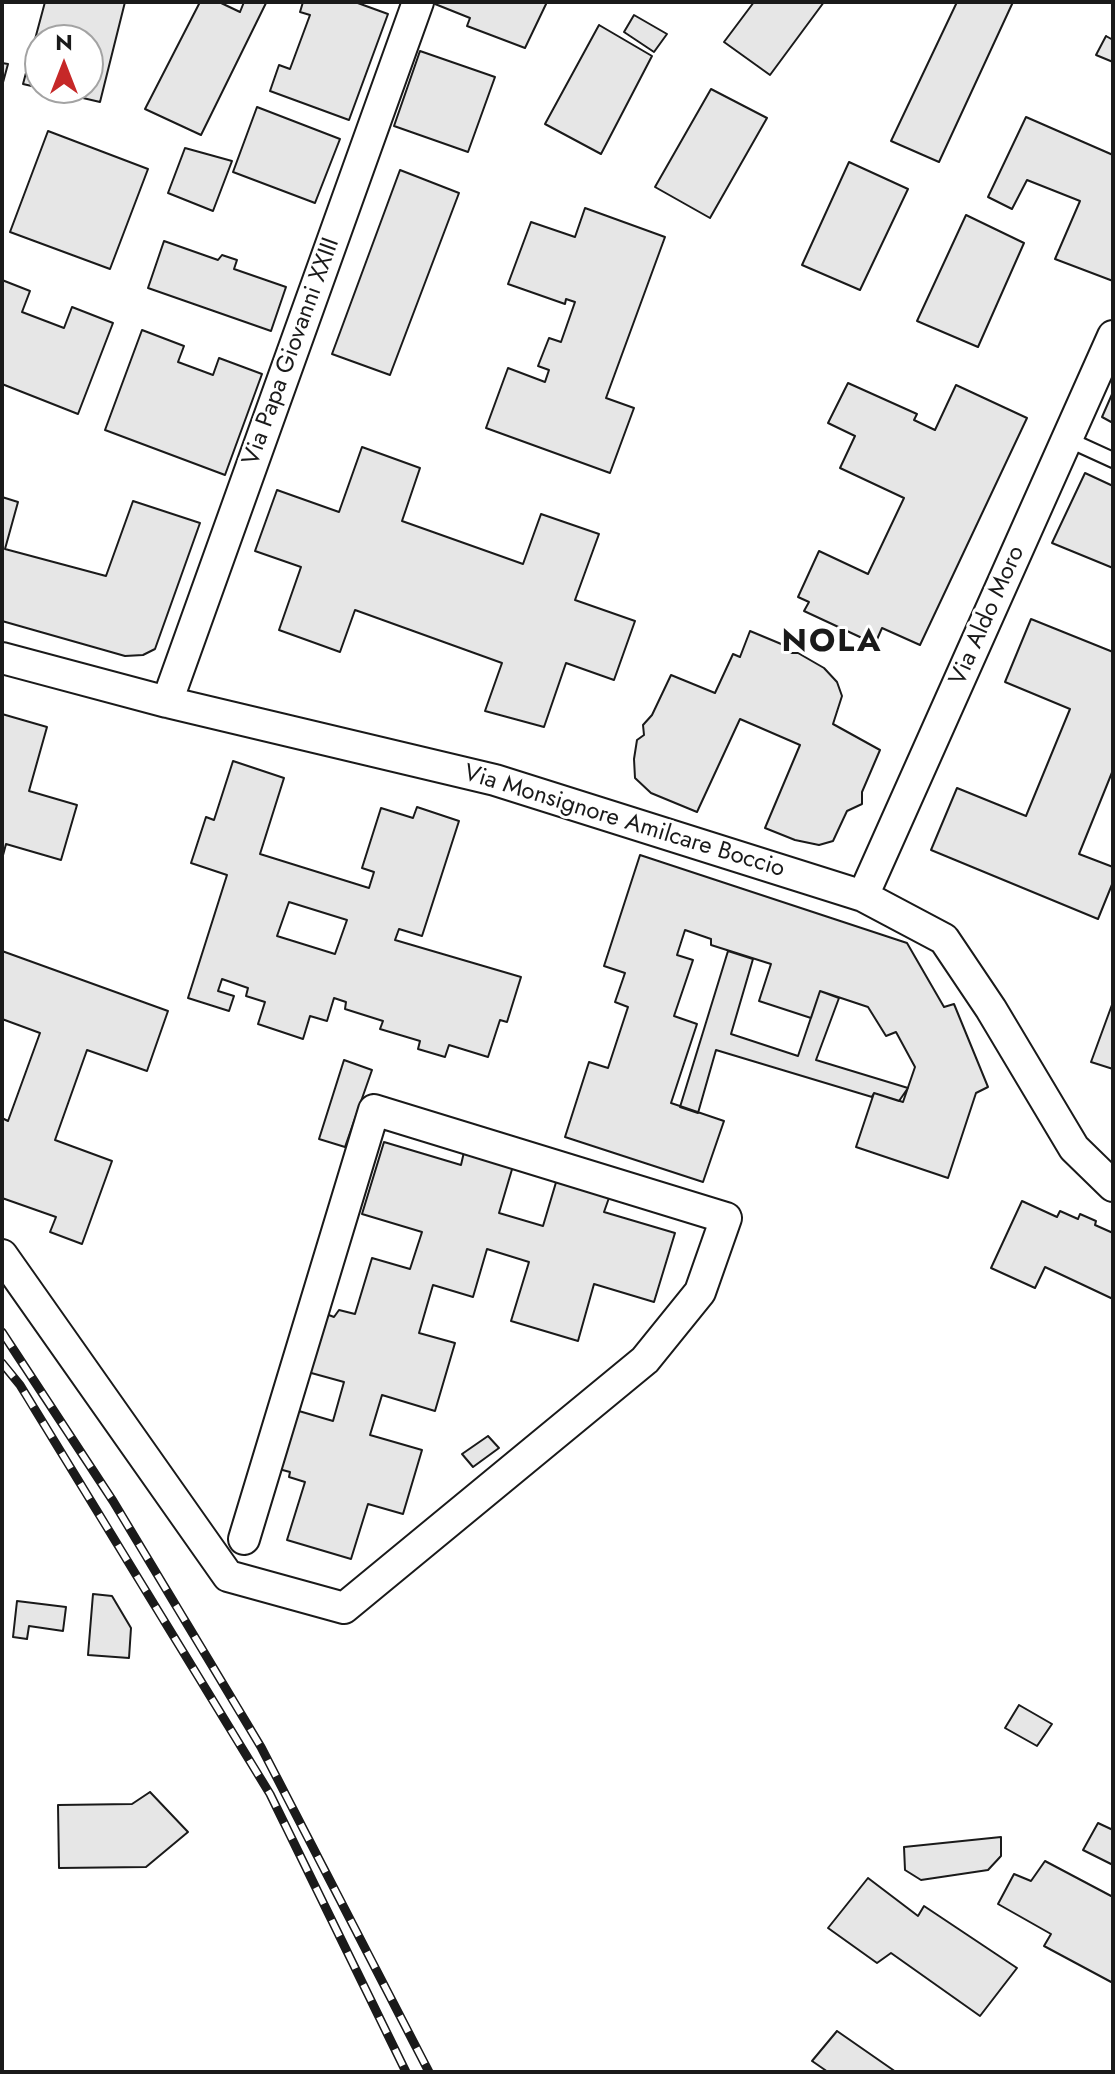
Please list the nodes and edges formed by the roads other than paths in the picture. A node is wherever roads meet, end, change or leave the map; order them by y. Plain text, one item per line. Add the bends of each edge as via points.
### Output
1 (418, 2) edge
2 (1113, 336) edge
3 (1067, 439) junction
4 (1113, 460) edge
5 (2, 658) edge
6 (167, 702) junction
7 (863, 896) junction
8 (1113, 1186) edge
9 (2, 1255) edge
10 (244, 1539) dead end

1 - 6 street, Via Papa Giovanni XXIII
2 - 3 street, Via Aldo Moro
3 - 4 lane
3 - 7 street, Via Aldo Moro
5 - 6 street, Via Monsignore Amilcare Boccio
6 - 7 street, Via Monsignore Amilcare Boccio via 495,780
7 - 8 street, Via Monsignore Amilcare Boccio via 944,939 1074,1148
9 - 10 street via 228,1576 344,1608 645,1360 700,1292 726,1218 374,1110

